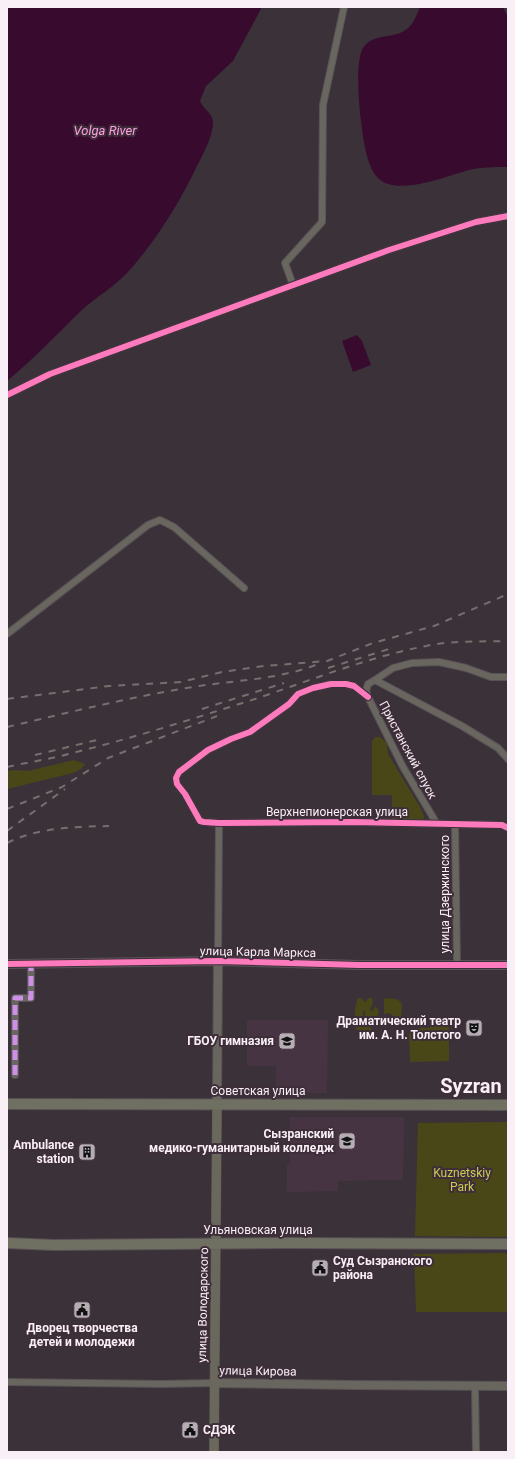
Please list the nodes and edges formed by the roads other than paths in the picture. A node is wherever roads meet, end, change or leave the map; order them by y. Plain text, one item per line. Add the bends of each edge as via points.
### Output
1 (344, 7) edge
2 (508, 216) edge
3 (293, 285) junction
4 (7, 395) edge
5 (244, 588) dead end
6 (7, 634) edge
7 (508, 677) edge
8 (375, 680) junction
9 (368, 697) junction
10 (508, 759) edge
11 (219, 823) junction
12 (437, 824) junction
13 (455, 824) junction
14 (508, 828) edge
15 (218, 961) junction
16 (7, 964) edge
17 (31, 964) junction
18 (457, 964) junction
19 (508, 965) edge
20 (15, 1075) dead end
21 (7, 1104) edge
22 (217, 1104) junction
23 (508, 1105) edge
24 (7, 1243) edge
25 (216, 1243) junction
26 (508, 1244) edge
27 (7, 1382) edge
28 (214, 1383) junction
29 (475, 1386) junction
30 (508, 1386) edge
31 (214, 1452) edge
32 (476, 1452) edge

1 - 3 street via 323,105 322,222 285,263
2 - 3 street via 476,222
3 - 4 street via 50,374
5 - 6 street via 174,527 160,520 148,525
7 - 8 street via 491,677 466,668 426,662 393,668
8 - 9 street, Пристанский спуск via 368,684
8 - 10 street via 462,726 498,748
9 - 11 street, Верхнепионерская улица via 354,686 346,684 331,684 298,694 289,704 250,732 208,750 179,772 177,784 200,821
9 - 12 street, Пристанский спуск via 403,766
11 - 12 street, Верхнепионерская улица
11 - 15 street, улица Володарского
12 - 13 street, Верхнепионерская улица
13 - 14 street, Верхнепионерская улица via 502,825
13 - 18 street, улица Дзержинского
15 - 17 street, улица Карла Маркса
15 - 18 street, улица Карла Маркса via 359,965
15 - 22 street, улица Володарского
16 - 17 street, улица Карла Маркса
17 - 20 street via 31,998 15,998
18 - 19 street, улица Карла Маркса
21 - 22 main road, Советская улица
22 - 23 main road, Советская улица
22 - 25 main road, улица Володарского
24 - 25 main road, Ульяновская улица
25 - 26 main road, Ульяновская улица
25 - 28 main road, улица Володарского
27 - 28 street, улица Кирова
28 - 29 street, улица Кирова
28 - 31 main road, улица Володарского
29 - 30 street, улица Кирова
29 - 32 street

